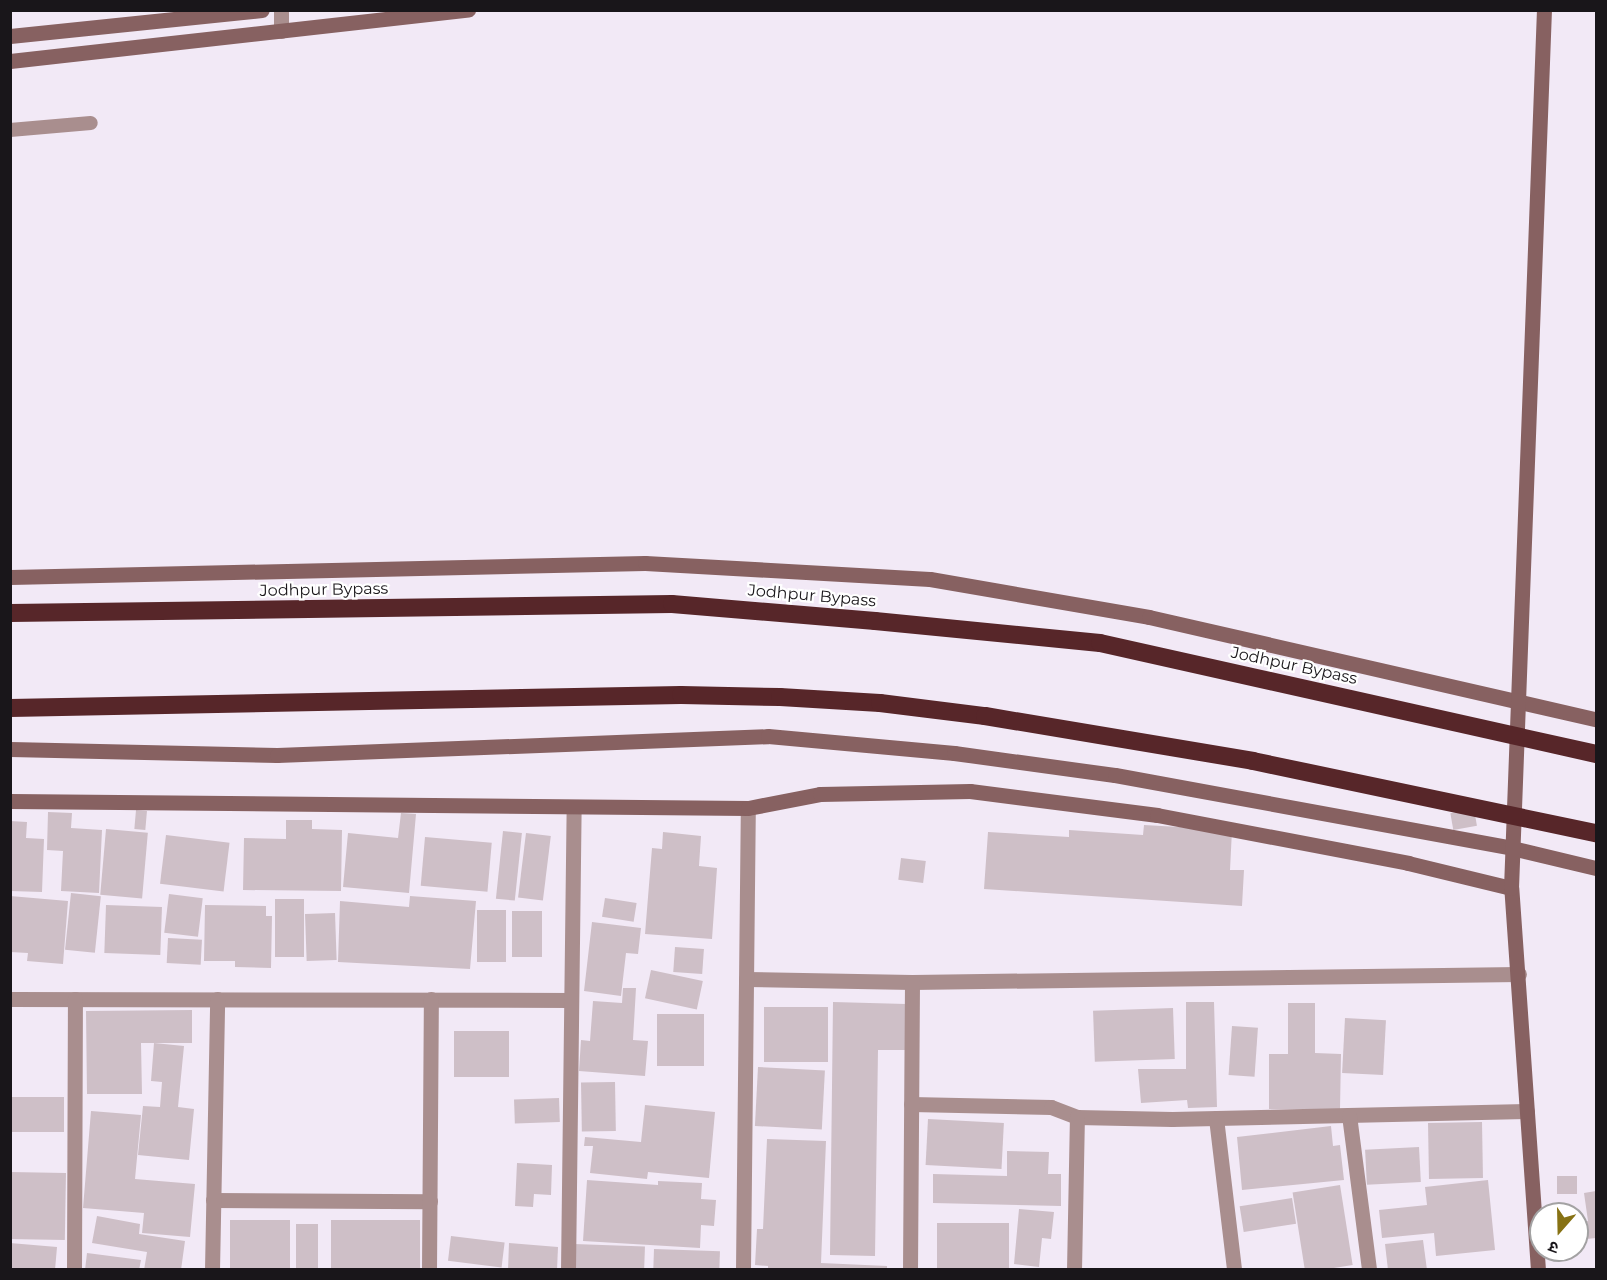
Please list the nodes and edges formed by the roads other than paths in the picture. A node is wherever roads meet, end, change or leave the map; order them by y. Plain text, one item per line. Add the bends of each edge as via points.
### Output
1 (262, 10) edge
2 (281, 10) edge
3 (468, 10) edge
4 (1544, 10) edge
5 (281, 31) junction
6 (10, 36) edge
7 (10, 61) edge
8 (91, 123) dead end
9 (10, 130) edge
10 (10, 577) edge
11 (10, 613) edge
12 (1516, 700) junction
13 (10, 708) edge
14 (1596, 719) edge
15 (1515, 735) junction
16 (10, 749) edge
17 (1596, 754) edge
18 (10, 801) edge
19 (574, 807) junction
20 (748, 808) junction
21 (1512, 813) junction
22 (1596, 833) edge
23 (1512, 848) junction
24 (1596, 868) edge
25 (1511, 888) junction
26 (1519, 974) junction
27 (746, 979) junction
28 (912, 982) junction
29 (10, 999) edge
30 (75, 999) junction
31 (217, 999) junction
32 (431, 999) junction
33 (572, 1000) junction
34 (911, 1104) junction
35 (1527, 1111) junction
36 (1349, 1115) junction
37 (1077, 1117) junction
38 (1216, 1118) junction
39 (213, 1200) junction
40 (430, 1201) junction
41 (74, 1269) edge
42 (212, 1269) edge
43 (429, 1269) edge
44 (568, 1269) edge
45 (743, 1269) edge
46 (910, 1269) edge
47 (1074, 1269) edge
48 (1234, 1269) edge
49 (1369, 1269) edge
50 (1538, 1269) edge

1 - 6 street
2 - 5 street
3 - 5 street
4 - 12 street
5 - 7 street
8 - 9 lane
10 - 12 street via 645,563 930,579 1149,617
11 - 15 highway, Jodhpur Bypass via 672,604 1100,643
12 - 14 street
12 - 15 street
13 - 21 highway via 681,695 880,703 996,718 1253,761
15 - 17 highway, Jodhpur Bypass
15 - 21 street
16 - 23 street via 277,755 768,736 954,753 1115,776
18 - 19 street
19 - 20 street
19 - 33 street
20 - 25 street via 820,794 970,790 1157,815 1408,863
20 - 27 street
21 - 22 highway
21 - 23 street
23 - 24 street
23 - 25 street
25 - 26 street
26 - 28 street
26 - 35 street
27 - 28 street
27 - 45 street
28 - 34 street
29 - 30 street
30 - 31 street
30 - 41 street
31 - 32 street
31 - 39 street
32 - 33 street
32 - 40 street
33 - 44 street
34 - 37 street via 1051,1107
34 - 46 street
35 - 36 street
35 - 50 street
36 - 38 street
36 - 49 street
37 - 38 street
37 - 47 street
38 - 48 street
39 - 40 street
39 - 42 street
40 - 43 street

